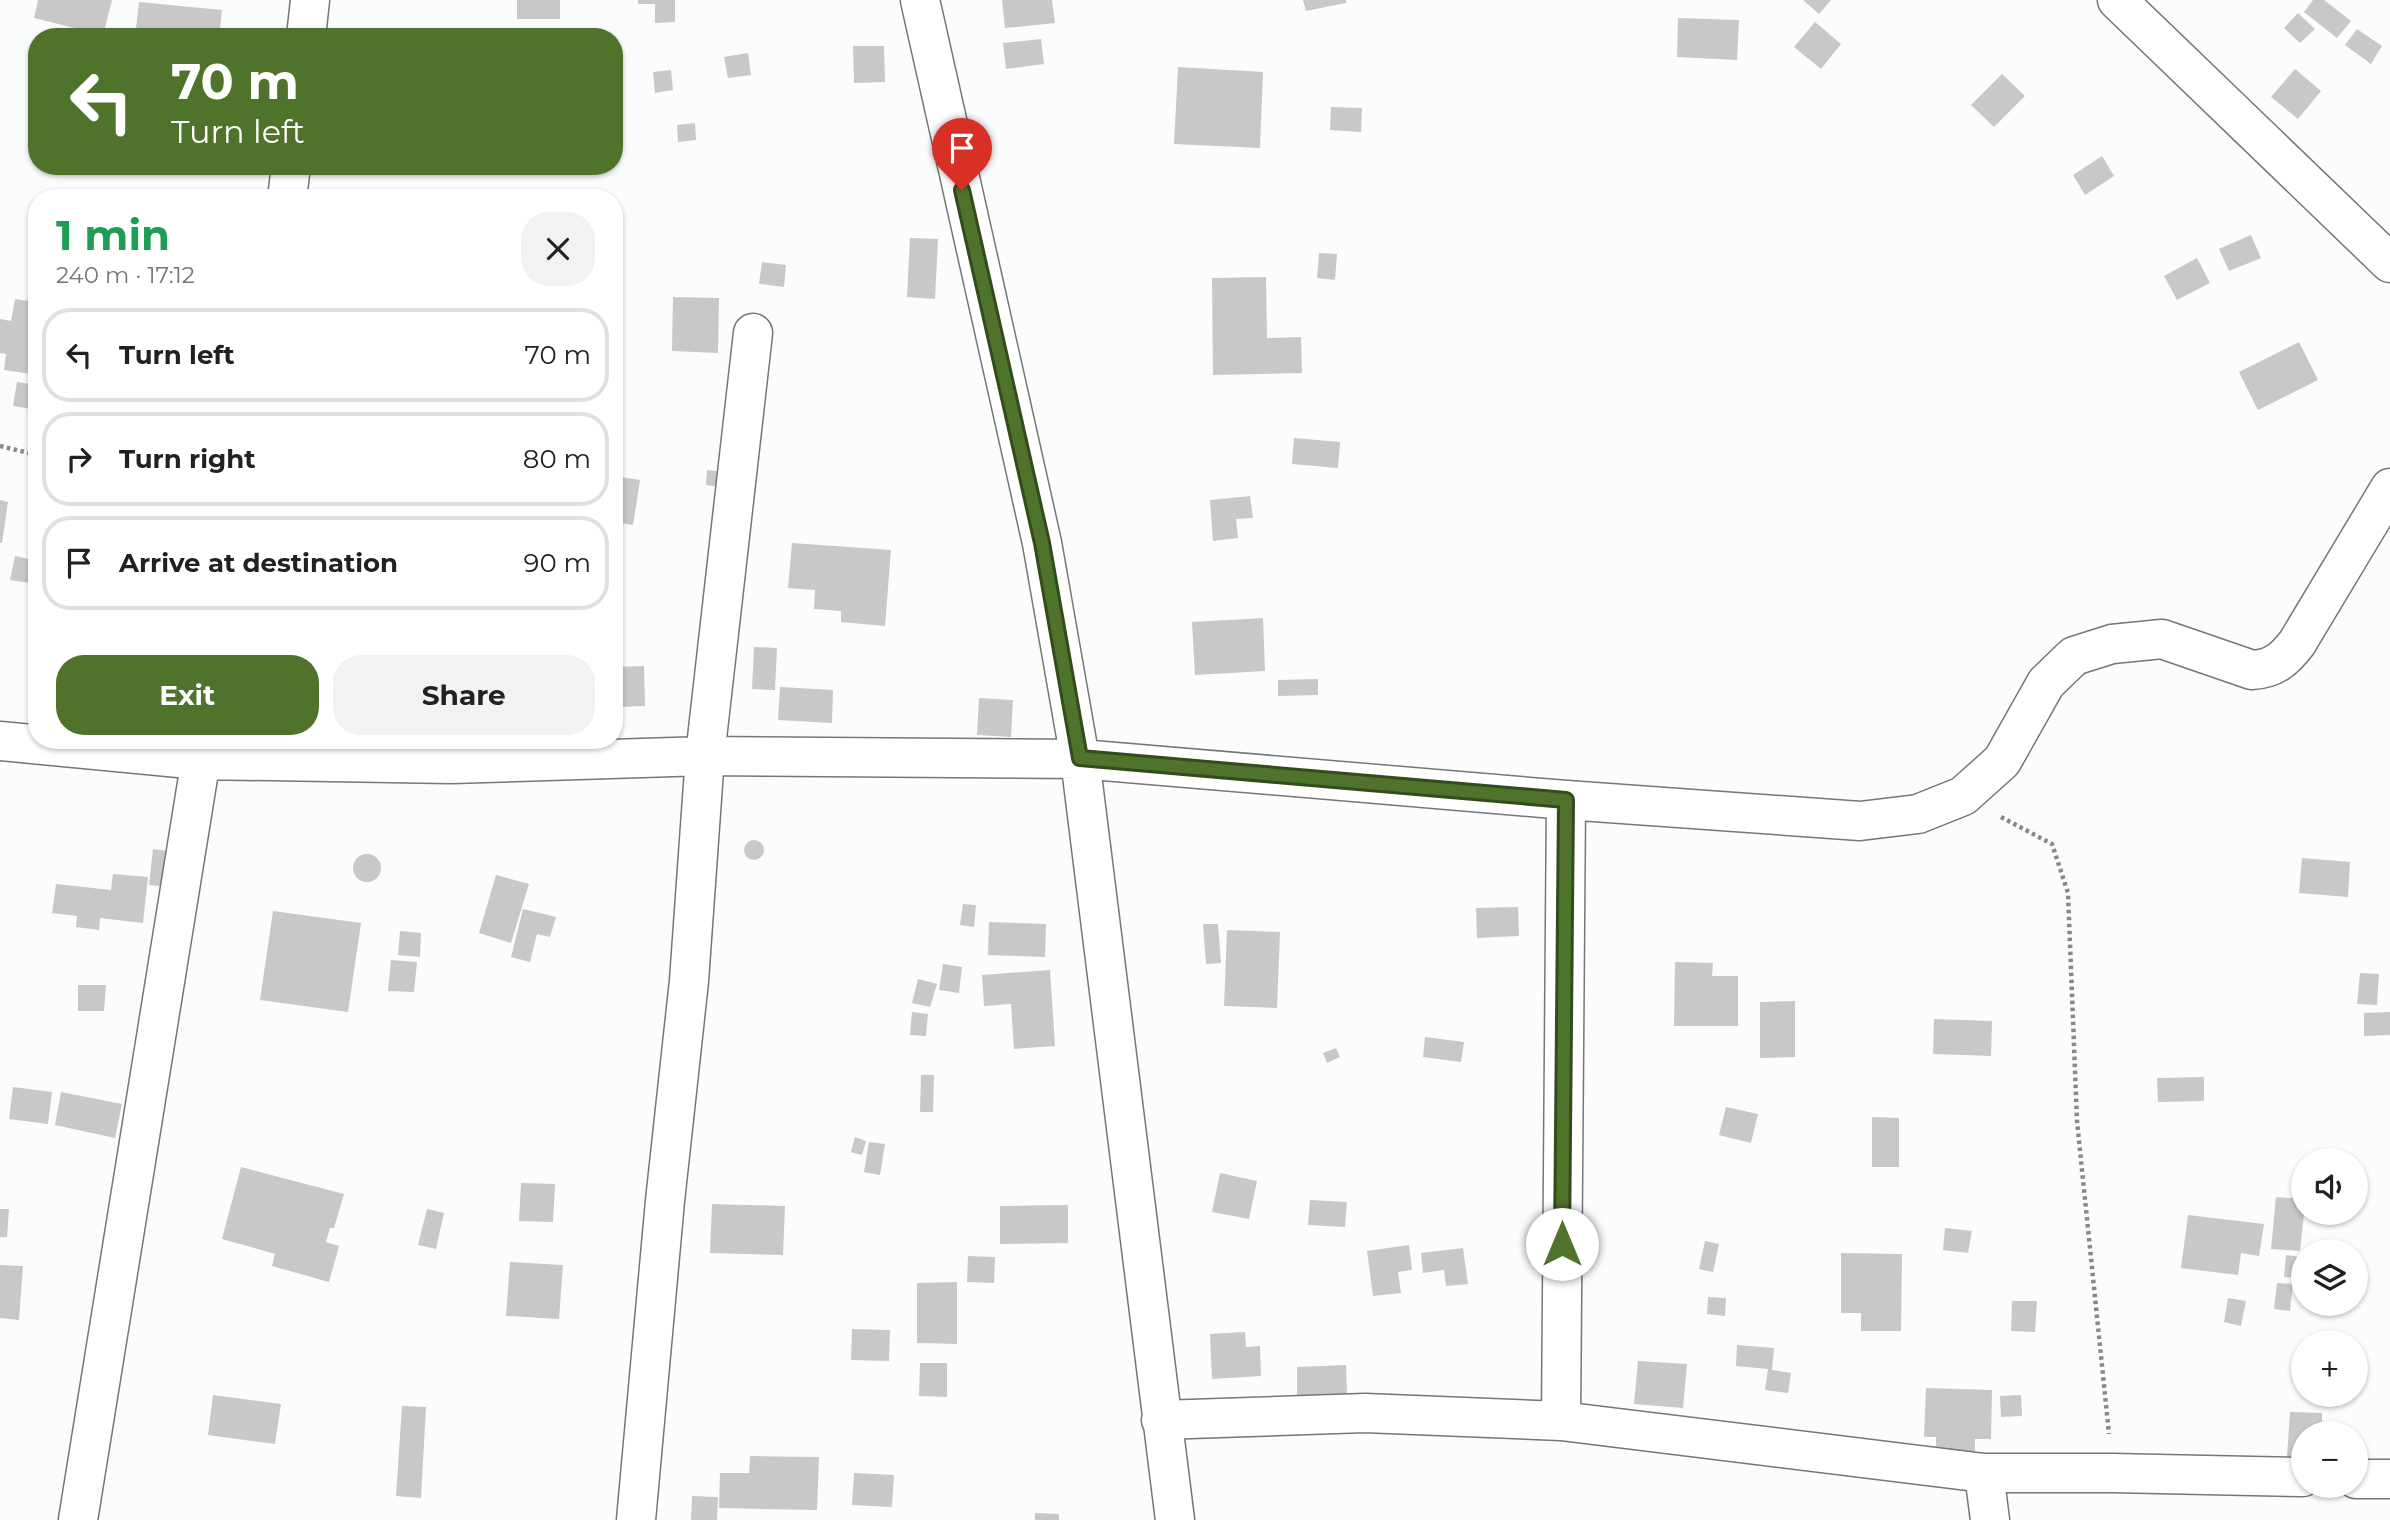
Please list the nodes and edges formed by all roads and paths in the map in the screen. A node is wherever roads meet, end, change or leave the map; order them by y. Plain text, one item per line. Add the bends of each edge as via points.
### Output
1 (310, 0) edge
2 (920, 0) edge
3 (2117, 0) edge
4 (307, 28) edge
5 (2390, 263) edge
6 (753, 333) dead end
7 (0, 446) edge
8 (28, 453) edge
9 (2390, 488) edge
10 (0, 741) edge
11 (28, 742) edge
12 (180, 749) edge
13 (202, 750) edge
14 (705, 756) junction
15 (1080, 758) junction
16 (1963, 796) junction
17 (1566, 800) junction
18 (1161, 1420) junction
19 (1561, 1421) junction
20 (1984, 1473) junction
21 (2112, 1473) junction
22 (2291, 1477) edge
23 (2368, 1479) edge
24 (2390, 1479) edge
25 (78, 1520) edge
26 (636, 1520) edge
27 (1175, 1520) edge
28 (1990, 1520) edge

1 - 4 street
2 - 15 street via 1042,543
3 - 5 street
6 - 14 street
7 - 8 path
9 - 16 street via 2283,660 2252,670 2162,639 2112,644 2074,656 2046,683 2002,761
10 - 11 street
12 - 13 street
13 - 14 street via 451,764
13 - 25 street
14 - 15 street
14 - 26 street via 689,981
15 - 17 street
15 - 18 street
16 - 17 street via 1918,814 1860,821
16 - 21 path via 2052,844 2068,892 2077,1121
17 - 19 street
18 - 19 street via 1365,1412
18 - 27 street
19 - 20 street
20 - 21 street
20 - 28 street
21 - 22 street
23 - 24 street

